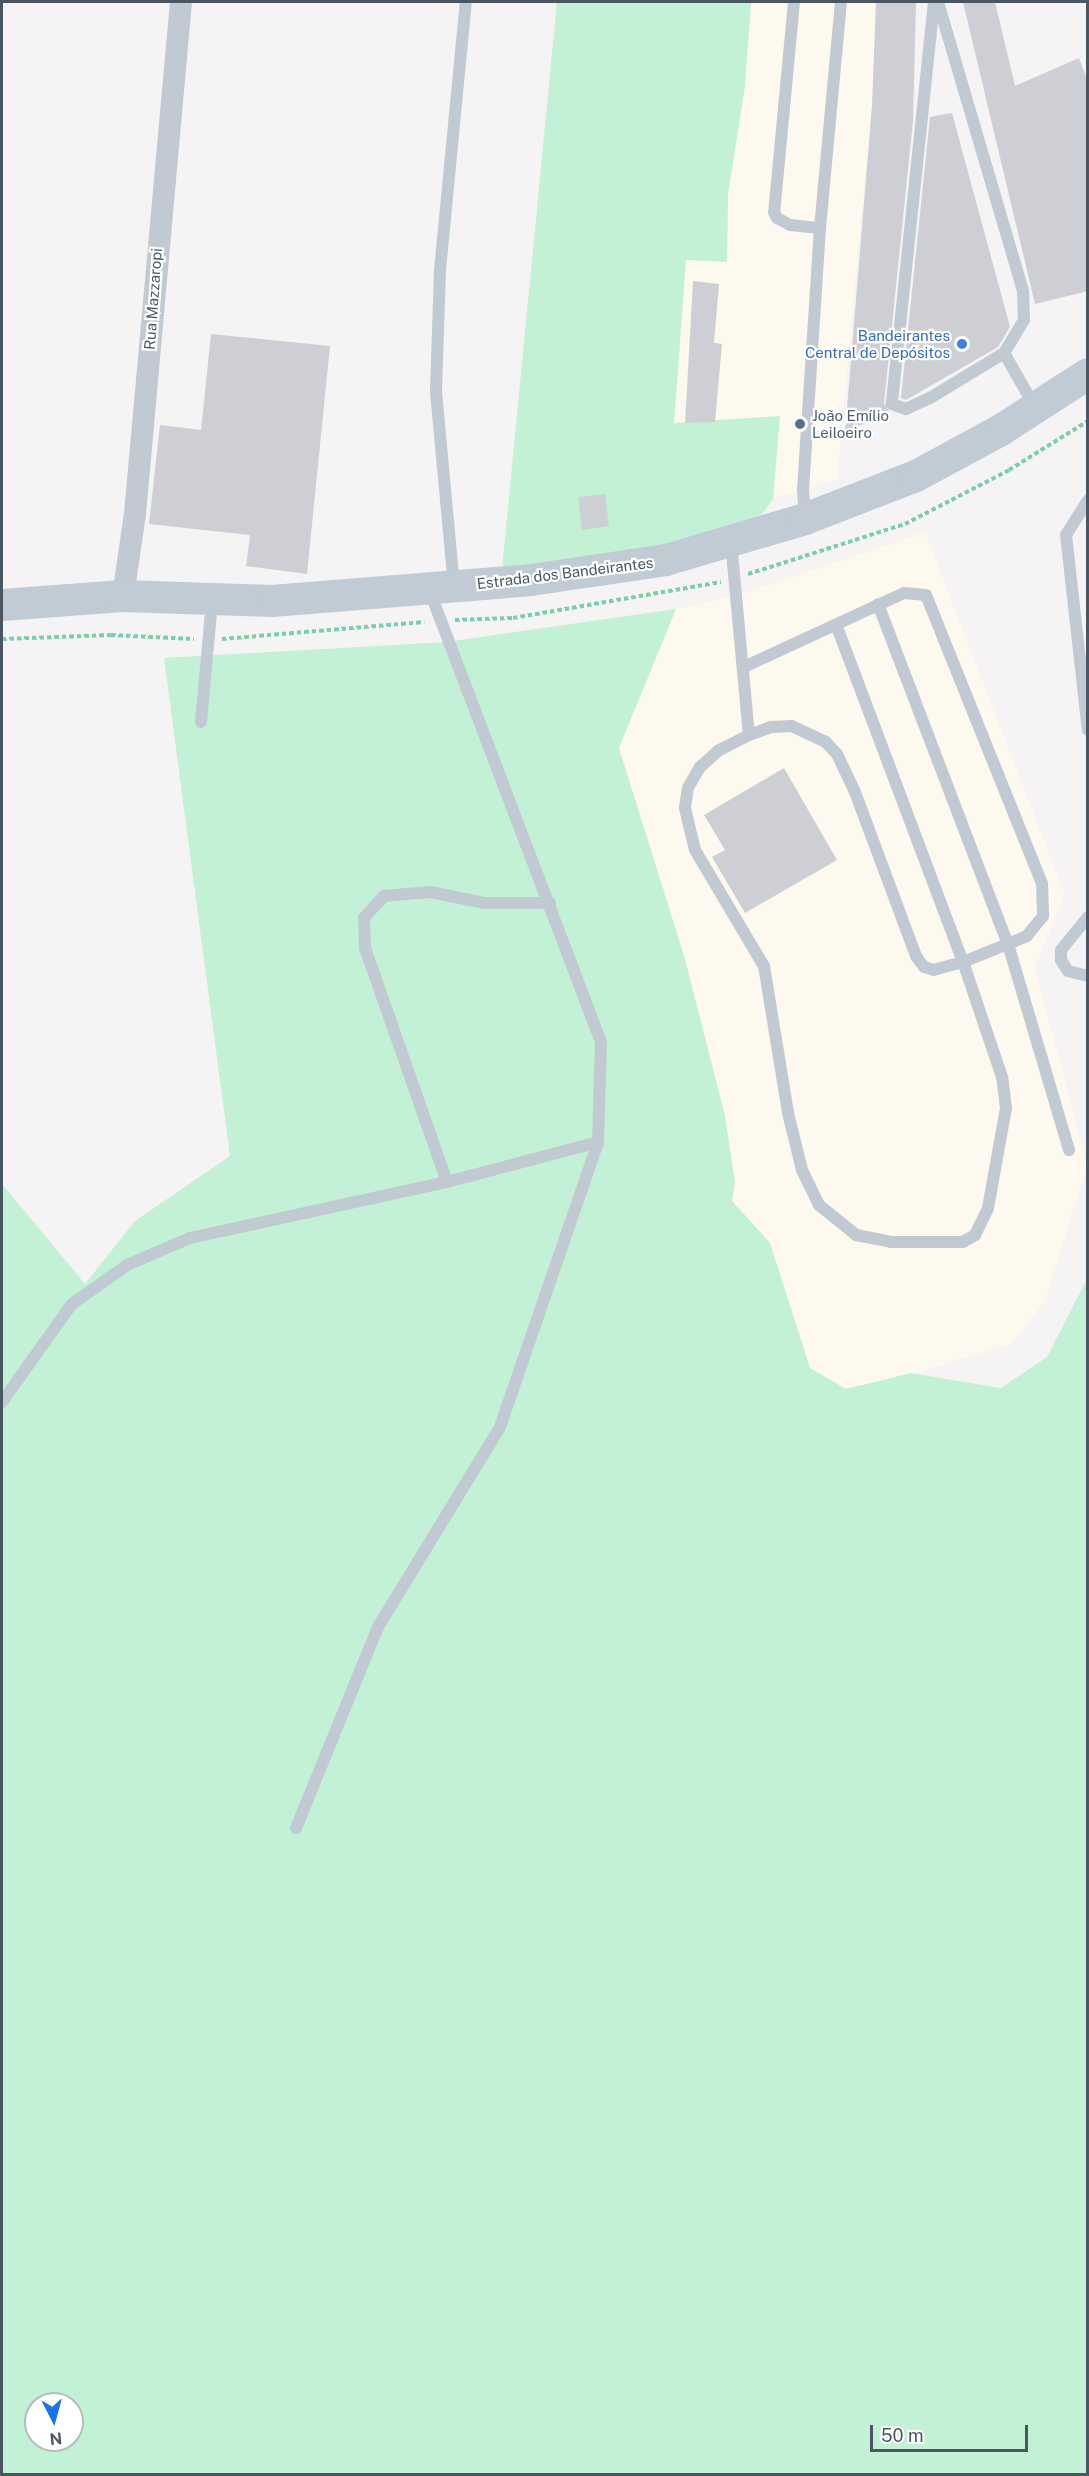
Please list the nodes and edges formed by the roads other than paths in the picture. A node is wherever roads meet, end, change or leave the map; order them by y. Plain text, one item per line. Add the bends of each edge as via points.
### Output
1 (181, 2) edge
2 (466, 2) edge
3 (794, 2) edge
4 (841, 2) edge
5 (934, 2) edge
6 (938, 2) edge
7 (820, 228) junction
8 (1004, 353) junction
9 (1088, 374) edge
10 (1035, 408) junction
11 (1088, 500) edge
12 (805, 519) junction
13 (730, 542) junction
14 (441, 588) junction
15 (123, 596) junction
16 (213, 600) junction
17 (878, 604) junction
18 (2, 605) edge
19 (836, 625) junction
20 (744, 667) junction
21 (201, 722) dead end
22 (1088, 730) edge
23 (748, 735) junction
24 (550, 903) junction
25 (1086, 921) edge
26 (1008, 944) junction
27 (963, 962) junction
28 (1088, 976) edge
29 (598, 1142) junction
30 (1070, 1150) dead end
31 (447, 1182) junction
32 (2, 1402) edge
33 (296, 1828) dead end

1 - 15 street, Rua Mazzaropi via 135,514
2 - 14 lane via 440,270 436,391
3 - 7 lane via 774,212 790,225
4 - 7 lane
5 - 8 lane via 892,404 906,409 922,402
6 - 8 lane via 1023,291 1024,320
7 - 12 lane via 803,490
8 - 10 lane
9 - 10 main road, Estrada dos Bandeirantes
10 - 12 main road, Estrada dos Bandeirantes via 916,476
11 - 22 lane via 1066,535
12 - 13 main road, Estrada dos Bandeirantes
13 - 14 main road, Estrada dos Bandeirantes via 666,560
13 - 20 lane
14 - 16 main road, Estrada dos Bandeirantes via 272,601
14 - 24 lane
15 - 16 main road, Estrada dos Bandeirantes
15 - 18 main road, Estrada dos Bandeirantes
16 - 21 lane
17 - 19 lane
17 - 26 lane
17 - 26 lane via 913,592 926,595 932,604 1042,884 1046,903 1038,925 1027,936
19 - 20 lane
19 - 27 lane
20 - 23 lane
23 - 27 lane via 771,727 792,726 826,742 837,754 855,792 916,956 924,967 934,970
23 - 27 lane via 718,751 700,767 688,788 685,808 689,831 709,878 764,966 802,1170 819,1205 856,1235 891,1242 963,1242 975,1235 988,1208 1002,1141 1004,1087
24 - 29 lane via 601,1042
24 - 31 lane via 484,903 418,893 384,896 364,918 365,948
25 - 28 lane via 1061,950 1061,960 1068,971
26 - 27 lane
26 - 30 lane
29 - 31 lane
29 - 33 lane via 500,1427 378,1627
31 - 32 lane via 190,1238 127,1265 72,1304

